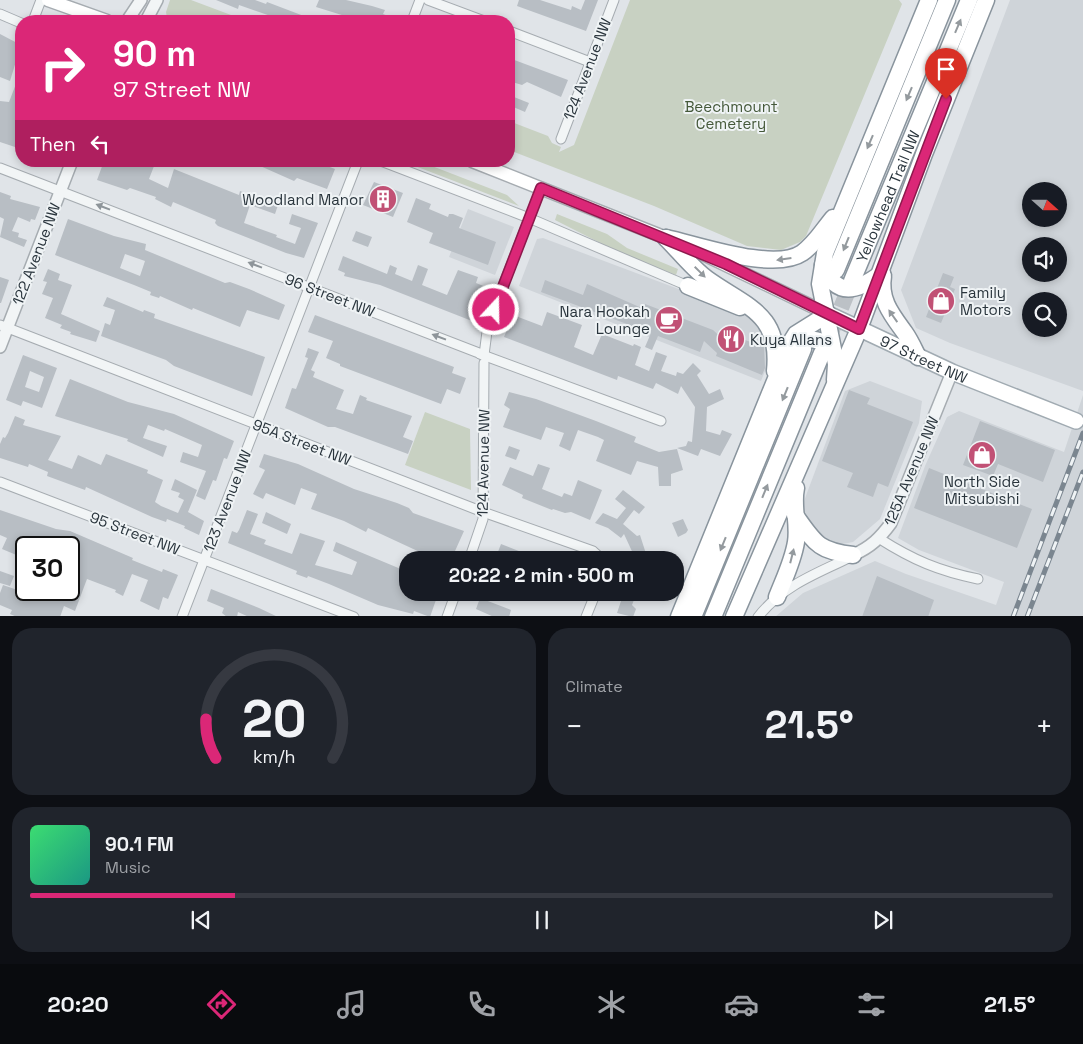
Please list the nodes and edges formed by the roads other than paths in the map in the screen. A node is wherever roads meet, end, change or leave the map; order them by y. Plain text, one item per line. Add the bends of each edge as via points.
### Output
1 (41, 0) edge
2 (48, 0) edge
3 (141, 0) edge
4 (157, 0) edge
5 (420, 0) edge
6 (428, 0) edge
7 (614, 0) edge
8 (929, 0) edge
9 (947, 0) edge
10 (969, 0) edge
11 (986, 0) edge
12 (0, 14) edge
13 (35, 15) edge
14 (90, 15) edge
15 (131, 15) edge
16 (149, 15) edge
17 (414, 15) edge
18 (468, 15) edge
19 (15, 20) edge
20 (515, 33) edge
21 (590, 62) junction
22 (561, 139) dead end
23 (70, 167) edge
24 (356, 167) edge
25 (397, 167) edge
26 (487, 167) edge
27 (0, 168) edge
28 (541, 188) junction
29 (61, 190) junction
30 (844, 205) junction
31 (529, 218) junction
32 (666, 238) junction
33 (889, 252) junction
34 (829, 267) junction
35 (882, 273) junction
36 (852, 281) tunnel mouth
37 (688, 286) joint
38 (310, 287) junction
39 (754, 309) junction
40 (828, 314) junction
41 (4, 326) edge
42 (859, 329) junction
43 (0, 347) edge
44 (803, 349) dead end
45 (828, 353) junction
46 (786, 354) junction
47 (483, 357) junction
48 (918, 357) junction
49 (952, 372) junction
50 (773, 386) junction
51 (835, 386) junction
52 (661, 421) dead end
53 (1076, 421) dead end
54 (258, 424) junction
55 (799, 469) junction
56 (0, 482) edge
57 (483, 512) junction
58 (794, 513) junction
59 (880, 539) junction
60 (471, 551) edge
61 (593, 551) edge
62 (853, 555) junction
63 (204, 560) junction
64 (978, 579) dead end
65 (777, 597) junction
66 (453, 601) edge
67 (592, 601) edge
68 (182, 616) edge
69 (354, 616) edge
70 (447, 616) edge
71 (586, 616) edge
72 (679, 616) edge
73 (693, 616) edge
74 (713, 616) edge
75 (734, 616) edge
76 (758, 616) edge

1 - 13 street
2 - 14 main road
3 - 15 street
4 - 16 street
5 - 17 street
6 - 18 street
7 - 21 street, 124 Avenue NW
8 -> 30 highway
9 -> 34 highway, Yellowhead Trail NW
36 -> 10 highway, Yellowhead Trail NW
11 - 33 highway via 924,154
12 - 19 street
20 - 21 street
21 - 22 street, 124 Avenue NW
23 - 29 street, 122 Avenue NW
24 - 38 street, 123 Avenue NW
25 - 31 street
26 - 28 main road, 97 Street NW
27 - 29 street, 96 Street NW
28 - 31 street, 124 Avenue NW
28 - 32 main road, 97 Street NW
38 -> 29 street, 96 Street NW
29 - 41 street, 122 Avenue NW
30 -> 32 highway via 812,245 784,260 762,260
30 - 34 highway via 825,253
31 - 37 street
31 - 47 street, 124 Avenue NW via 488,324
32 -> 39 highway via 706,278
32 - 40 main road, 97 Street NW
33 - 35 highway
48 -> 33 highway via 886,306 883,279
34 - 35 highway via 830,279 850,289 867,284
34 - 40 highway via 820,284
35 - 42 highway
37 - 39 highway
47 -> 38 street, 96 Street NW
38 - 54 street, 123 Avenue NW
39 - 50 highway via 763,316 774,337
40 - 42 main road, 97 Street NW
40 - 45 highway
40 - 46 highway via 796,334
41 - 43 street, 122 Avenue NW
41 - 54 street, 95A Street NW
42 - 48 main road, 97 Street NW
42 - 51 highway
44 -> 73 highway
45 - 46 highway via 823,342 811,338 796,344
45 - 51 highway via 836,364
74 -> 45 highway
46 - 50 highway
47 - 52 street, 96 Street NW
47 - 57 street, 124 Avenue NW
48 - 49 main road, 97 Street NW
49 - 53 main road, 97 Street NW
49 - 59 street, 125A Avenue NW via 891,523
50 - 72 highway
51 - 55 highway
54 - 57 street, 95A Street NW
54 - 63 street, 123 Avenue NW
55 - 58 highway
55 - 75 highway
56 - 63 street, 95 Street NW
57 - 60 street, 124 Avenue NW via 483,521
57 - 61 street, 95A Street NW
58 - 62 highway via 820,545 831,553
65 -> 58 highway via 796,542
59 - 62 street, 125A Avenue NW
59 - 64 street via 936,569
62 - 65 street via 794,584
63 - 68 street, 123 Avenue NW
63 - 69 street, 95 Street NW
65 - 76 street
66 - 70 street
67 - 71 street

